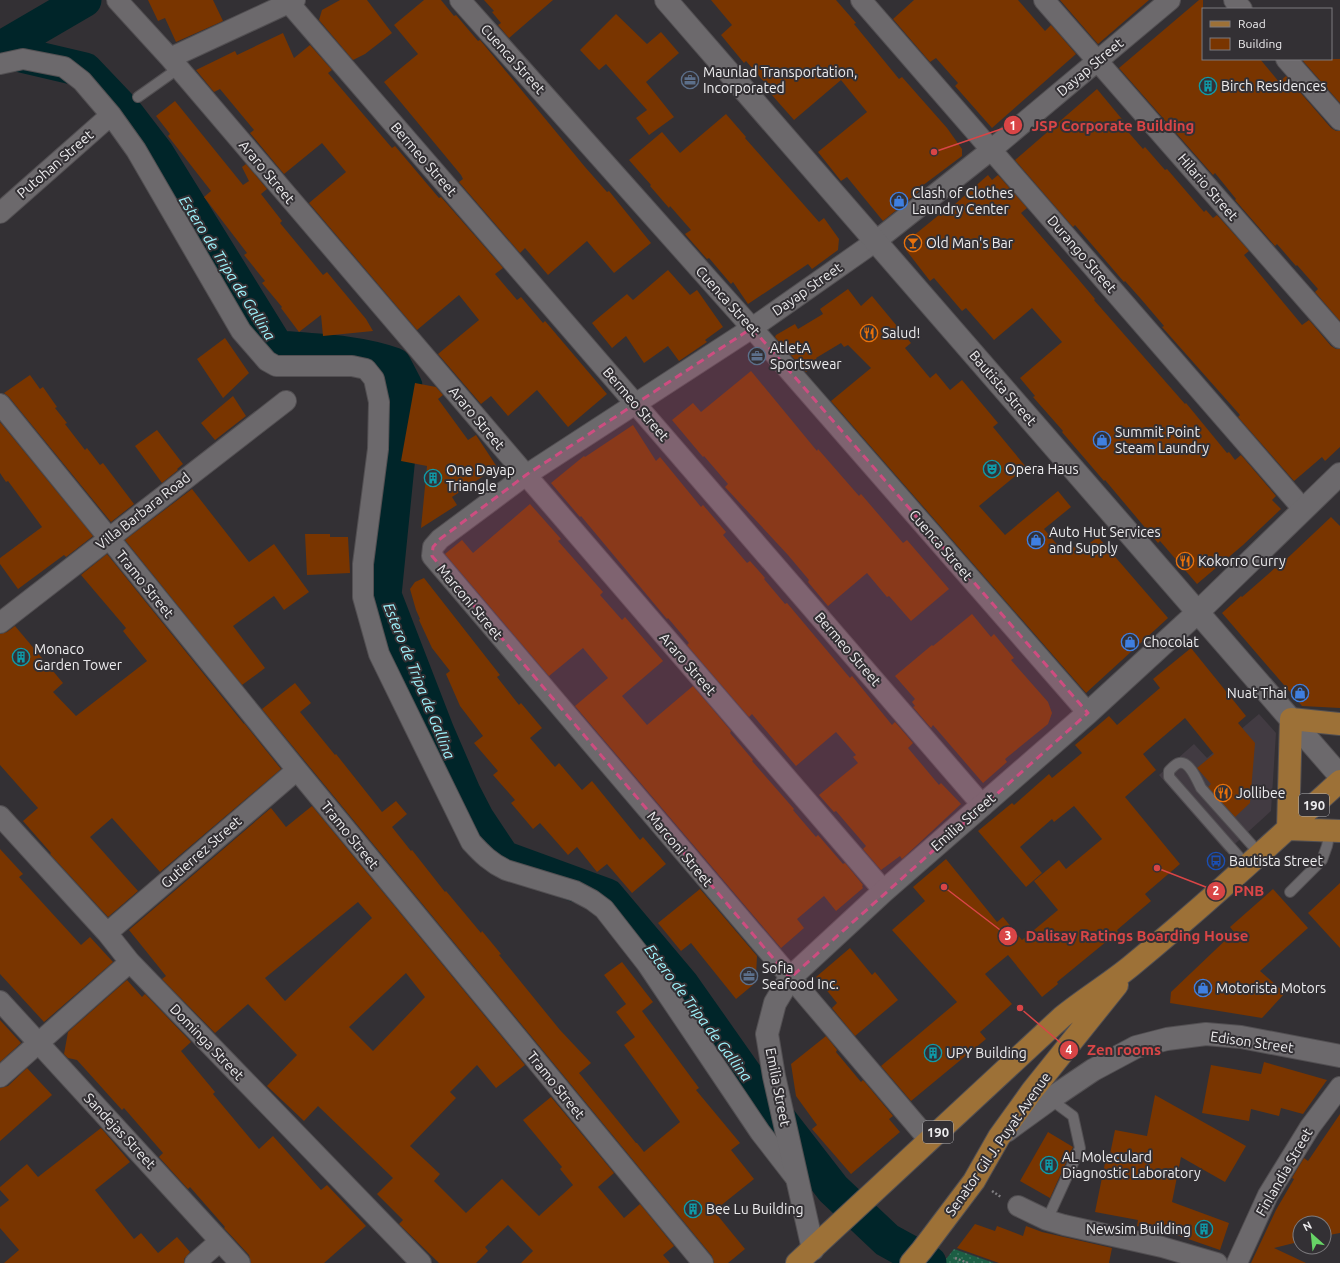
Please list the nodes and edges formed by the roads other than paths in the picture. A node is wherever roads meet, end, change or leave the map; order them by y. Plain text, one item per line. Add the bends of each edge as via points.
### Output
1 (117, 0) edge
2 (460, 0) edge
3 (666, 0) edge
4 (861, 0) edge
5 (1044, 0) edge
6 (1170, 0) edge
7 (1234, 0) edge
8 (292, 1) edge
9 (1241, 8) edge
10 (1287, 60) edge
11 (1098, 61) junction
12 (174, 63) junction
13 (0, 64) edge
14 (138, 97) dead end
15 (111, 115) junction
16 (1340, 120) edge
17 (992, 150) junction
18 (0, 213) edge
19 (876, 241) junction
20 (752, 328) junction
21 (1340, 338) edge
22 (286, 401) dead end
23 (636, 403) junction
24 (0, 404) edge
25 (1340, 474) edge
26 (526, 475) junction
27 (1303, 508) junction
28 (108, 538) junction
29 (432, 556) joint
30 (1198, 612) junction
31 (0, 623) edge
32 (1088, 713) junction
33 (1290, 719) junction
34 (1340, 724) edge
35 (296, 770) junction
36 (1340, 776) edge
37 (1340, 781) edge
38 (982, 806) junction
39 (0, 816) edge
40 (1288, 829) junction
41 (1335, 831) edge
42 (1254, 860) junction
43 (884, 891) junction
44 (1290, 892) dead end
45 (106, 934) junction
46 (130, 962) junction
47 (1129, 968) junction
48 (790, 978) junction
49 (0, 1000) edge
50 (39, 1042) junction
51 (1340, 1056) edge
52 (0, 1077) edge
53 (1340, 1087) edge
54 (1050, 1099) junction
55 (999, 1137) junction
56 (929, 1140) junction
57 (796, 1174) junction
58 (1018, 1206) dead end
59 (1047, 1220) junction
60 (220, 1240) junction
61 (805, 1256) edge
62 (195, 1263) edge
63 (240, 1263) edge
64 (421, 1263) edge
65 (703, 1263) edge
66 (911, 1263) edge
67 (1218, 1263) edge
68 (1237, 1263) edge

1 - 12 street, Araro Street
2 - 20 street, Cuenca Street
3 - 19 street, Bautista Street
4 - 17 street, Durango Street
5 - 11 street, Hilario Street
6 - 11 street, Dayap Street
7 - 9 street
8 - 12 street
8 - 23 street, Bermeo Street
10 - 16 street
11 - 17 street, Dayap Street
11 - 21 street, Hilario Street
12 - 14 lane
12 - 26 street, Araro Street
13 - 15 street via 23,58 64,67 82,81
15 - 18 street, Putohan Street
15 - 57 street via 136,150 241,331 267,361 276,366 352,366 366,369 374,379 380,402 378,449 363,564 363,597 379,654 471,842 495,865 575,891 604,909 647,964 760,1132
17 - 19 street, Dayap Street
17 - 27 street, Durango Street
19 - 20 street, Dayap Street
19 - 30 street, Bautista Street
20 - 23 street, Dayap Street
20 - 32 street, Cuenca Street
22 - 28 street, Villa Barbara Road
23 - 26 street, Dayap Street
23 - 38 street, Bermeo Street
24 - 28 street, Tramo Street
25 - 27 street, Emilia Street
26 - 29 street, Dayap Street via 440,539 433,547
26 - 43 street, Araro Street
27 - 30 street, Emilia Street
28 - 31 street, Villa Barbara Road
28 - 35 street, Tramo Street
29 - 48 street, Marconi Street
30 - 32 street, Emilia Street
30 - 33 street, Bautista Street
32 - 38 street, Emilia Street
33 - 34 main road
33 - 36 street, Bautista Street
33 - 40 main road
35 - 45 street, Gutierrez Street
35 - 65 street, Tramo Street
37 - 40 main road, Senator Gil J. Puyat Avenue / 190
38 - 43 street, Emilia Street
39 - 45 street, Dominga Street
40 - 41 main road
40 - 42 main road, Senator Gil J. Puyat Avenue / 190
41 - 44 lane via 1322,860
42 - 42 lane via 1169,777 1169,771 1178,763 1185,764 1197,778 1201,788
42 - 47 main road, Senator Gil J. Puyat Avenue / 190
43 - 48 street, Emilia Street
45 - 46 street, Dominga Street
46 - 50 street
46 - 64 street, Dominga Street
47 - 55 main road, Senator Gil J. Puyat Avenue / 190
47 - 56 main road, Senator Gil J. Puyat Avenue / 190 via 1062,1017
48 - 56 street, Marconi Street
48 - 57 street, Emilia Street via 775,1003 767,1034
49 - 50 street, Sandejas Street
50 - 52 street
50 - 60 street, Sandejas Street
51 - 54 street, Edison Street via 1241,1037 1206,1034 1183,1037 1136,1047 1093,1070
53 - 68 street, Finlandia Street via 1310,1127 1268,1195
54 - 55 street, Edison Street
54 - 59 lane via 1073,1116 1080,1148
55 - 66 main road, Senator Gil J. Puyat Avenue / 190 via 974,1181
56 - 61 main road, Senator Gil J. Puyat Avenue / 190
57 - 61 street, Emilia Street
58 - 59 street
59 - 67 street
60 - 62 street
60 - 63 street, Sandejas Street

